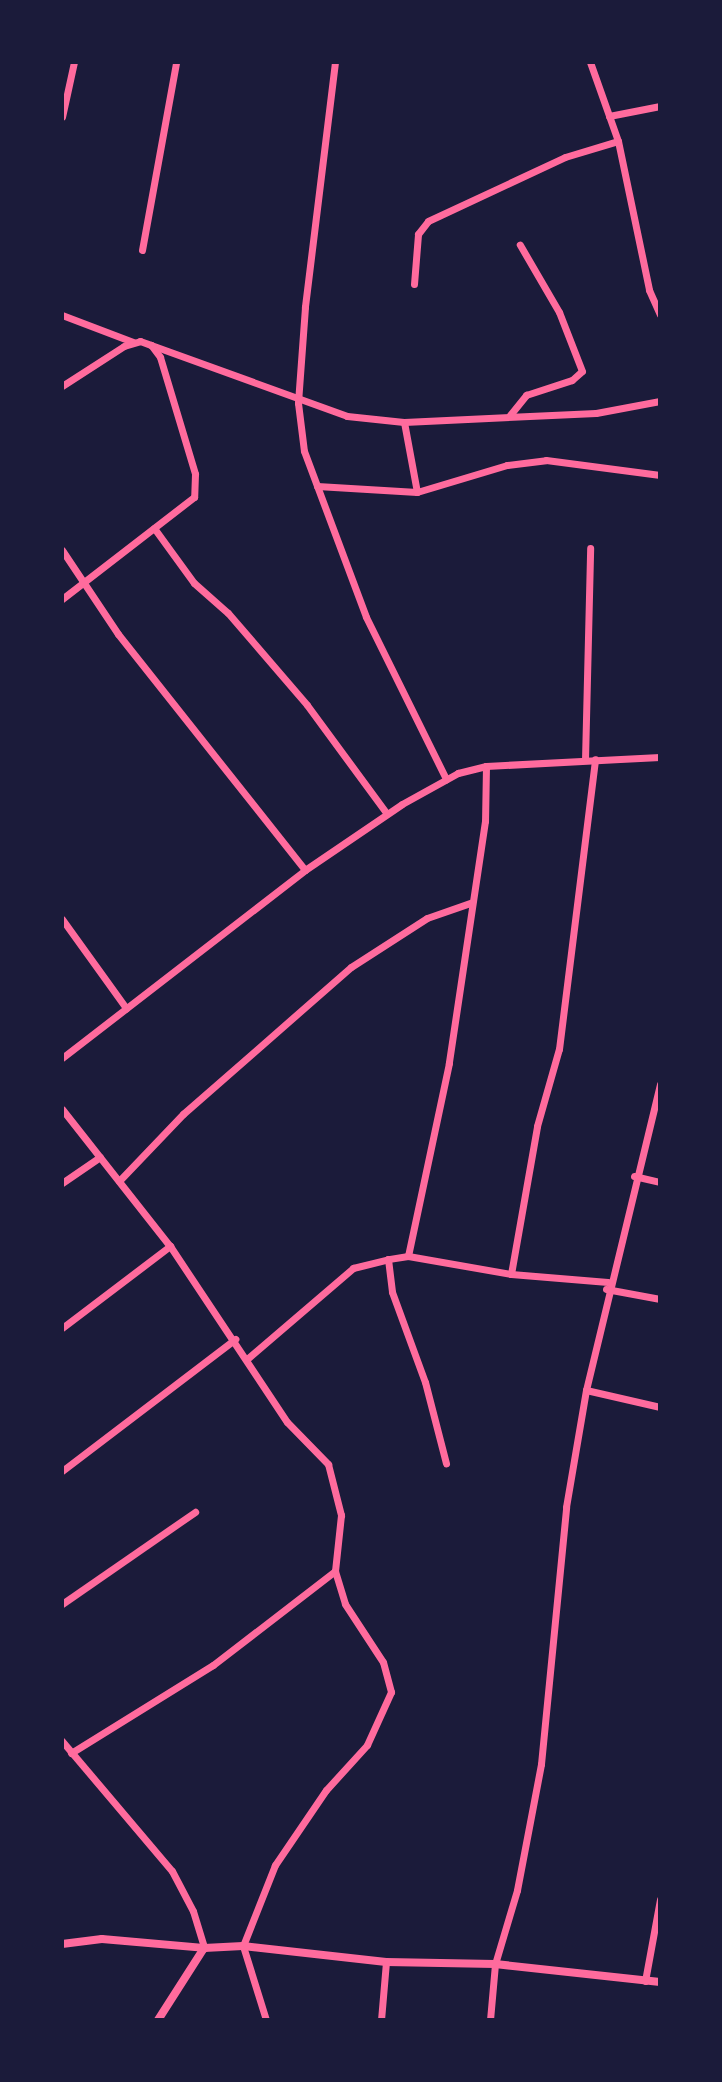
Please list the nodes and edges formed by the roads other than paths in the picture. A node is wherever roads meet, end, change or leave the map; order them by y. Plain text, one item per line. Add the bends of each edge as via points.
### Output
1 (74, 62) edge
2 (176, 62) edge
3 (335, 62) edge
4 (590, 62) edge
5 (660, 106) edge
6 (609, 116) junction
7 (62, 117) edge
8 (618, 141) junction
9 (520, 245) dead end
10 (142, 250) dead end
11 (414, 284) dead end
12 (62, 315) edge
13 (660, 315) edge
14 (133, 342) junction
15 (151, 345) junction
16 (62, 386) edge
17 (660, 401) edge
18 (298, 403) junction
19 (510, 415) junction
20 (404, 422) junction
21 (660, 475) edge
22 (317, 486) junction
23 (417, 492) junction
24 (154, 528) junction
25 (590, 548) dead end
26 (62, 550) edge
27 (82, 583) junction
28 (62, 599) edge
29 (660, 757) edge
30 (595, 759) junction
31 (585, 760) junction
32 (486, 766) junction
33 (446, 779) junction
34 (387, 814) junction
35 (305, 870) junction
36 (470, 903) junction
37 (62, 919) edge
38 (126, 1008) junction
39 (62, 1058) edge
40 (660, 1084) edge
41 (62, 1109) edge
42 (100, 1157) junction
43 (634, 1176) junction
44 (119, 1181) junction
45 (660, 1182) edge
46 (62, 1183) edge
47 (170, 1246) junction
48 (408, 1256) junction
49 (388, 1259) junction
50 (511, 1274) junction
51 (607, 1285) junction
52 (660, 1299) edge
53 (62, 1328) edge
54 (235, 1339) junction
55 (247, 1359) junction
56 (586, 1390) junction
57 (660, 1407) edge
58 (446, 1463) dead end
59 (62, 1471) edge
60 (195, 1512) dead end
61 (335, 1571) junction
62 (62, 1604) edge
63 (62, 1741) edge
64 (71, 1753) junction
65 (660, 1899) edge
66 (62, 1944) edge
67 (243, 1946) junction
68 (204, 1948) junction
69 (386, 1962) junction
70 (495, 1964) junction
71 (645, 1981) junction
72 (660, 1982) edge
73 (158, 2020) edge
74 (266, 2020) edge
75 (381, 2020) edge
76 (490, 2020) edge

1 - 7 street
2 - 10 street
3 - 18 street via 316,198
4 - 6 street
5 - 6 street
6 - 8 street
8 - 11 street via 565,157 428,221 418,234
8 - 13 street via 649,290
9 - 19 street via 559,312 582,371 572,380 526,395
12 - 14 street
14 - 15 street
14 - 16 street
15 - 18 street
15 - 24 street via 160,357 195,474 194,497
17 - 19 street via 596,413
18 - 20 street via 347,416
18 - 22 street via 304,451
19 - 20 street
20 - 23 street
21 - 23 street via 529,461
22 - 23 street
22 - 33 street via 366,617
24 - 27 street
24 - 34 street via 194,583 228,613 307,705
25 - 31 street
26 - 27 street
27 - 28 street
27 - 35 street
29 - 30 street
30 - 31 street
30 - 50 street via 559,1049 537,1126
31 - 32 street
32 - 33 street
32 - 36 street via 485,821
33 - 34 street
34 - 35 street
35 - 38 street
36 - 44 street via 427,918 351,967 183,1114
36 - 48 street via 449,1063
37 - 38 street
38 - 39 street
40 - 43 street
41 - 42 street
42 - 44 street
42 - 46 street
43 - 45 street
43 - 51 street
44 - 47 street
47 - 53 street
47 - 54 street
48 - 49 street
48 - 50 street
49 - 55 street via 353,1268
49 - 58 street via 400,1323 419,1362
50 - 51 street
51 - 52 street
51 - 56 street
54 - 55 street
54 - 59 street
55 - 61 street via 287,1422 328,1464 341,1515
56 - 57 street
56 - 70 street via 566,1507 541,1764 517,1890
60 - 62 street
61 - 64 street via 213,1665
61 - 67 street via 345,1604 383,1662 388,1702 367,1745 326,1790 275,1865
63 - 64 street
64 - 68 street via 172,1871 193,1911
65 - 71 street
66 - 68 street via 102,1939
67 - 68 street
67 - 69 street
67 - 74 street
68 - 73 street
69 - 70 street
69 - 75 street
70 - 71 street
70 - 76 street
71 - 72 street

